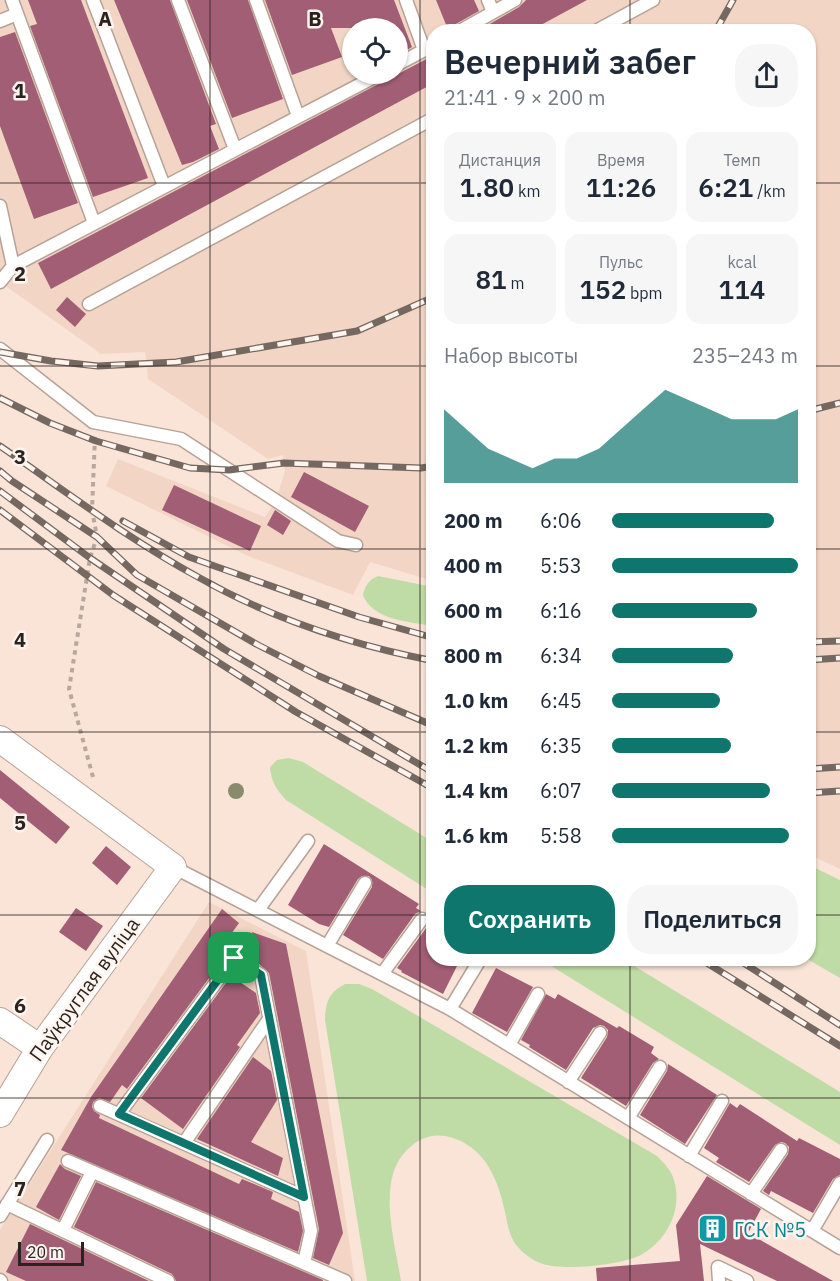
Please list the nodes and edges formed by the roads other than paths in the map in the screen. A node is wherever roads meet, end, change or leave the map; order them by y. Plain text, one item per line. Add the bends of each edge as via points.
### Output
1 (12, 0) edge
2 (93, 0) edge
3 (178, 0) edge
4 (256, 0) edge
5 (406, 0) edge
6 (515, 0) edge
7 (652, 0) edge
8 (491, 6) edge
9 (17, 14) junction
10 (0, 21) edge
11 (468, 24) edge
12 (608, 24) edge
13 (426, 42) edge
14 (426, 50) edge
15 (408, 59) edge
16 (360, 84) edge
17 (298, 116) junction
18 (426, 122) edge
19 (235, 149) junction
20 (164, 186) junction
21 (0, 206) edge
22 (94, 223) junction
23 (13, 266) junction
24 (0, 282) edge
25 (89, 304) dead end
26 (0, 350) edge
27 (356, 545) dead end
28 (0, 739) edge
29 (308, 841) dead end
30 (173, 867) junction
31 (365, 883) dead end
32 (258, 910) junction
33 (422, 919) dead end
34 (241, 940) dead end
35 (327, 946) junction
36 (234, 958) junction
37 (476, 966) edge
38 (382, 974) junction
39 (538, 994) dead end
40 (450, 1009) junction
41 (269, 1019) junction
42 (0, 1021) edge
43 (600, 1033) dead end
44 (509, 1045) junction
45 (40, 1048) junction
46 (660, 1067) dead end
47 (568, 1082) junction
48 (722, 1101) dead end
49 (100, 1106) dead end
50 (0, 1114) edge
51 (119, 1114) junction
52 (628, 1118) junction
53 (47, 1140) dead end
54 (184, 1143) junction
55 (781, 1150) dead end
56 (689, 1156) junction
57 (68, 1161) dead end
58 (92, 1172) junction
59 (840, 1183) edge
60 (751, 1194) junction
61 (304, 1197) junction
62 (7, 1204) junction
63 (0, 1216) edge
64 (63, 1230) junction
65 (812, 1231) junction
66 (840, 1248) edge
67 (304, 1263) junction
68 (168, 1281) edge
69 (345, 1281) edge
70 (719, 1281) edge
71 (747, 1281) edge

1 - 9 lane
2 - 20 lane
3 - 19 lane
4 - 17 lane
5 - 13 lane
6 - 8 lane
7 - 12 lane
8 - 11 lane
9 - 10 lane
9 - 22 lane
14 - 15 lane
16 - 17 lane
17 - 19 lane
18 - 25 lane
19 - 20 lane
20 - 22 lane
21 - 23 lane
22 - 23 lane
23 - 24 lane
26 - 27 lane via 93,422 181,439 338,541
28 - 30 street
29 - 32 lane
30 - 32 lane
30 - 45 street, Паўкруглая вуліца
31 - 35 lane
32 - 35 lane
33 - 38 lane
34 - 36 lane
35 - 38 lane
36 - 41 lane via 261,975
36 - 51 lane
37 - 40 lane
38 - 40 lane
39 - 44 lane
40 - 44 lane
41 - 54 lane
41 - 61 lane
42 - 45 street
43 - 47 lane
44 - 47 lane
45 - 50 street, Паўкруглая вуліца
46 - 52 lane
47 - 52 lane
48 - 56 lane
49 - 51 lane
51 - 54 lane
52 - 56 lane
53 - 62 lane
54 - 61 lane
55 - 60 lane
56 - 60 lane
57 - 58 lane
58 - 64 lane
58 - 67 lane
59 - 65 lane
60 - 65 lane
61 - 67 lane via 311,1231
62 - 63 lane
62 - 64 lane
64 - 68 lane
65 - 66 lane
67 - 69 lane
70 - 71 lane via 718,1267

